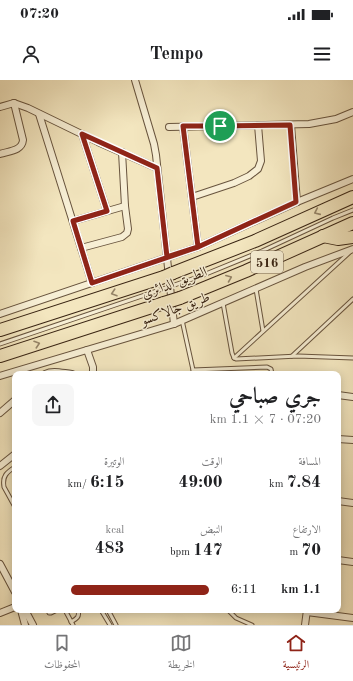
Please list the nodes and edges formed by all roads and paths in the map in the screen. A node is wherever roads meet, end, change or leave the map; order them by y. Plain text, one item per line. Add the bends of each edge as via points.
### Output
1 (143, 80) edge
2 (135, 81) edge
3 (14, 103) junction
4 (0, 107) edge
5 (39, 114) junction
6 (352, 114) edge
7 (258, 125) junction
8 (290, 125) junction
9 (183, 126) junction
10 (169, 127) dead end
11 (82, 134) junction
12 (122, 152) junction
13 (0, 154) edge
14 (157, 168) junction
15 (353, 178) edge
16 (350, 196) edge
17 (192, 197) junction
18 (296, 202) junction
19 (125, 206) junction
20 (353, 210) edge
21 (107, 211) junction
22 (73, 221) junction
23 (353, 223) edge
24 (324, 236) junction
25 (353, 237) edge
26 (198, 247) junction
27 (81, 248) junction
28 (353, 249) edge
29 (167, 257) junction
30 (92, 283) junction
31 (256, 289) junction
32 (353, 299) edge
33 (223, 303) junction
34 (0, 314) edge
35 (182, 320) junction
36 (174, 324) junction
37 (0, 330) edge
38 (263, 331) junction
39 (0, 344) edge
40 (88, 350) junction
41 (0, 356) edge
42 (292, 356) junction
43 (234, 358) junction
44 (353, 358) edge
45 (17, 371) edge
46 (93, 371) edge
47 (194, 371) edge
48 (209, 371) edge
49 (271, 371) edge
50 (12, 372) edge
51 (0, 376) edge
52 (341, 395) edge
53 (353, 397) edge
54 (12, 403) edge
55 (0, 413) edge
56 (341, 438) edge
57 (353, 440) edge
58 (12, 456) edge
59 (0, 466) edge
60 (12, 469) edge
61 (12, 498) edge
62 (341, 501) edge
63 (353, 503) edge
64 (341, 560) edge
65 (353, 562) edge
66 (0, 564) edge
67 (7, 576) junction
68 (0, 579) edge
69 (12, 586) edge
70 (12, 608) edge
71 (0, 613) edge
72 (22, 613) edge
73 (27, 613) edge
74 (66, 613) edge
75 (78, 613) edge
76 (103, 613) edge
77 (110, 613) edge
78 (231, 613) edge
79 (307, 613) edge
80 (320, 613) edge
81 (353, 618) edge
82 (72, 624) edge
83 (25, 625) edge
84 (33, 625) edge
85 (110, 625) edge
86 (116, 625) edge
87 (252, 625) edge
88 (305, 625) edge

1 - 2 street
2 - 14 street via 154,144
3 - 4 street
3 - 5 street
3 - 13 street via 24,140 19,148
5 - 11 street
5 - 22 street
6 - 8 street via 323,122
7 - 8 street
7 - 9 street
7 - 17 street via 261,161 258,168 244,179
8 - 18 street
9 - 10 street
9 - 17 street
11 - 12 street
11 - 21 street
12 - 14 street
12 - 19 street
14 - 29 street
15 - 18 street
16 -> 37 highway, الطريق الدائري / 516 via 255,241 168,275
17 - 26 street
18 - 26 street
19 - 21 street
19 - 27 street via 127,233
20 - 39 lane via 201,276
21 - 22 street
22 - 27 street
23 - 24 highway, الطريق الدائري / 516
24 - 25 highway via 338,239
41 -> 24 highway, الطريق الدائري / 516, bridge via 180,298
26 - 29 street
27 - 30 street
28 - 31 street, طريق جالاكسو
28 - 38 lane
29 - 30 street
29 - 36 street
30 - 34 street
31 - 33 street, طريق جالاكسو
31 - 38 lane
32 - 42 lane
33 - 35 street, طريق جالاكسو
33 - 43 lane
35 - 36 street, طريق جالاكسو
35 - 47 lane
36 - 40 street, طريق جالاكسو
38 - 43 lane
40 - 45 street, طريق جالاكسو
40 - 46 street
42 - 43 lane
42 - 44 lane
48 - 49 lane via 267,367
50 - 51 street, طريق جالاكسو
52 - 53 street
54 - 55 street
56 - 57 street
58 - 59 street
60 - 61 lane via 3,480 4,487
62 - 63 street
64 - 65 street
66 - 67 street
67 - 68 street
67 - 69 street
70 - 71 street
72 - 83 street
73 - 84 street
74 - 82 lane
75 - 82 lane
76 - 85 lane
77 - 86 lane
78 - 87 lane
79 - 88 street
80 - 81 street

